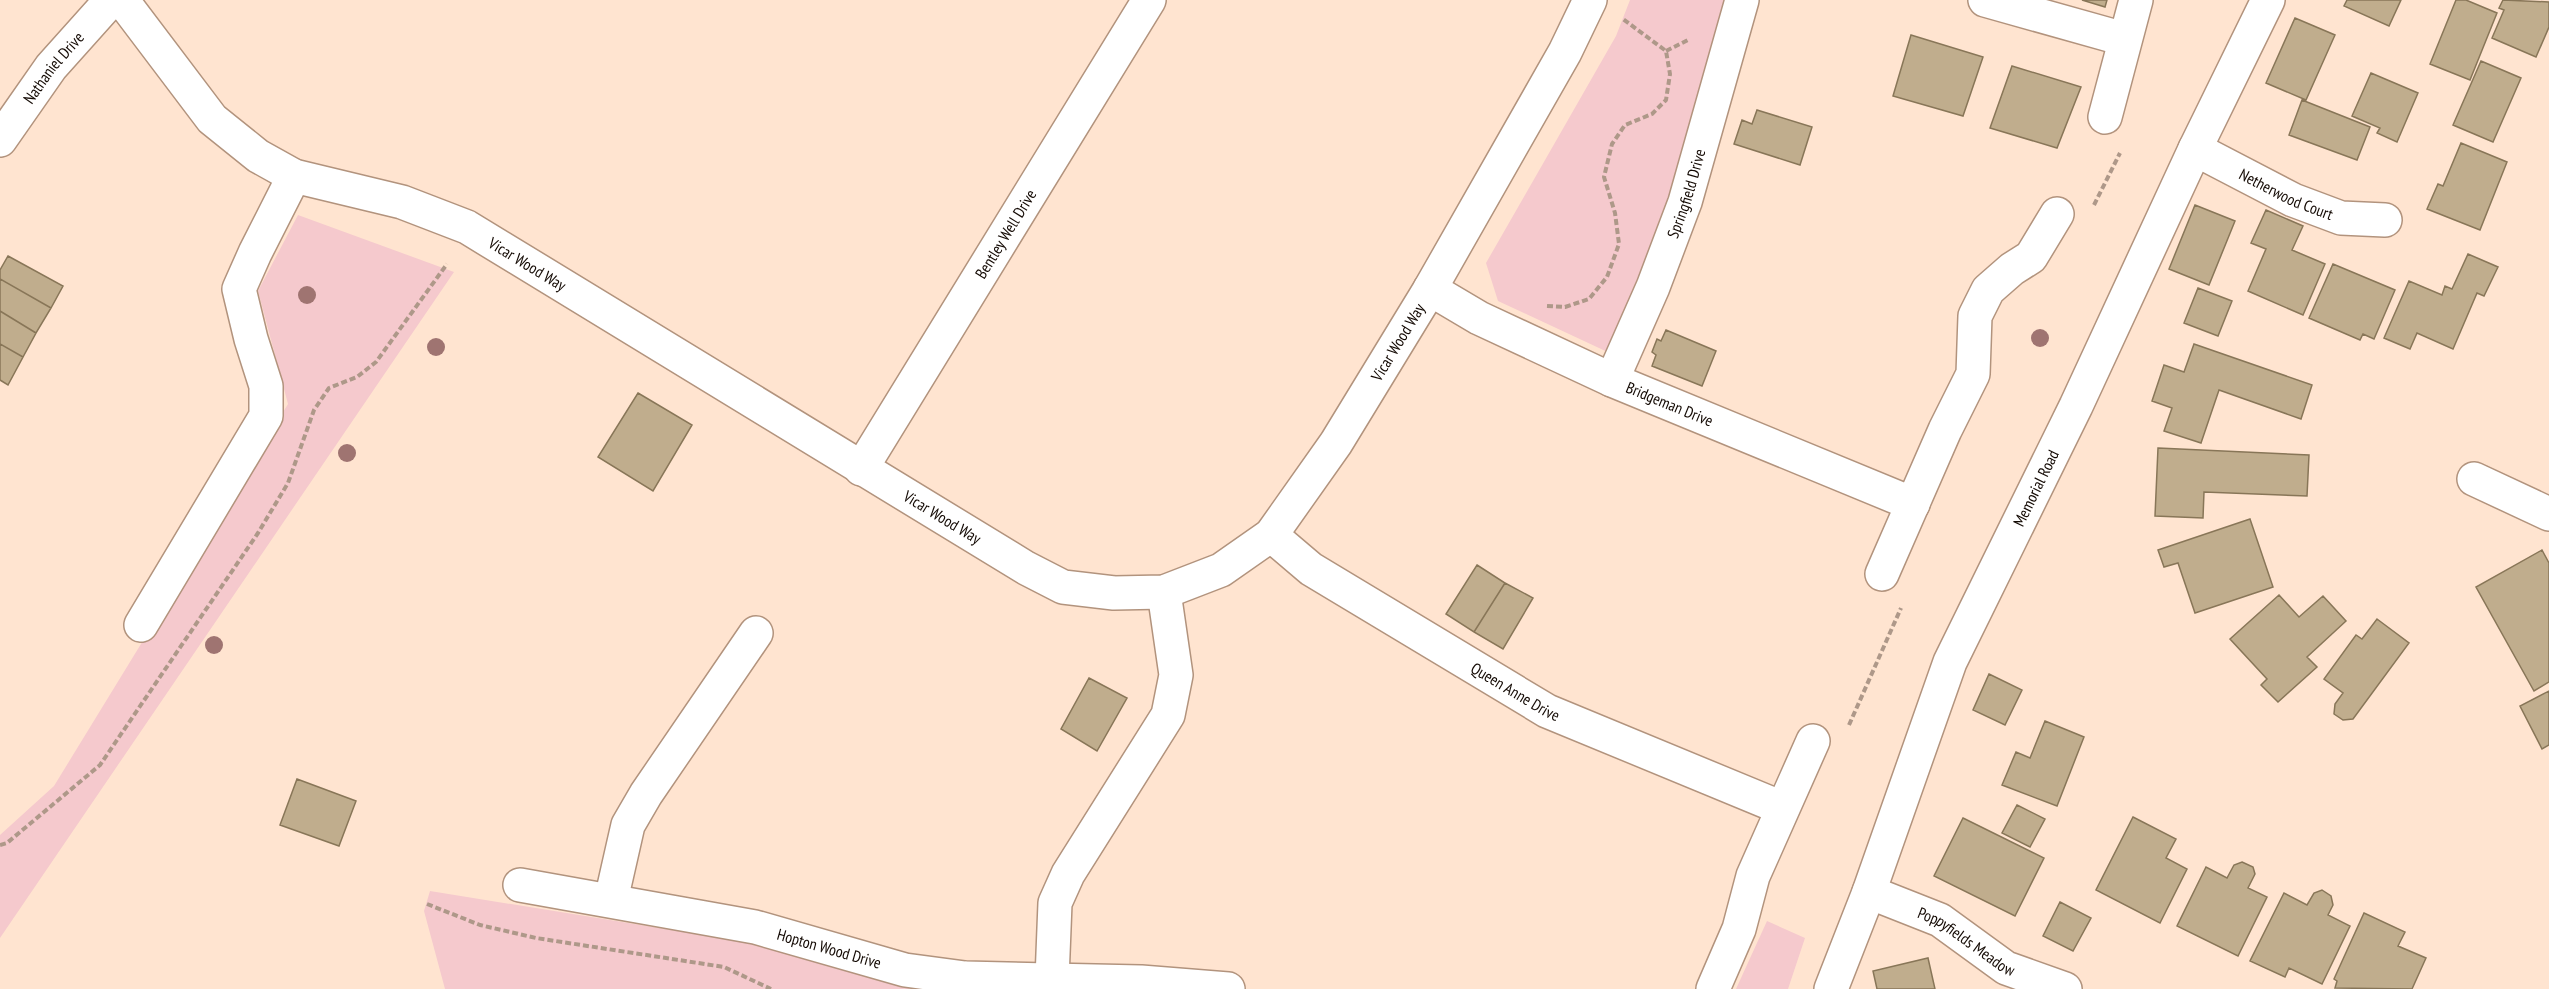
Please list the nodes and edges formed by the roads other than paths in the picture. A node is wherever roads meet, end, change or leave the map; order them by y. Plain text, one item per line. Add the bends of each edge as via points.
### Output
1 (111, 0) edge
2 (122, 0) edge
3 (1149, 0) edge
4 (1742, 0) edge
5 (1985, 0) edge
6 (2136, 0) edge
7 (2268, 0) edge
8 (1590, 1) edge
9 (2124, 39) junction
10 (2105, 117) dead end
11 (0, 140) edge
12 (2195, 149) junction
13 (294, 176) junction
14 (2057, 214) dead end
15 (2385, 220) dead end
16 (1430, 289) junction
17 (1612, 380) junction
18 (861, 469) junction
19 (2474, 480) dead end
20 (1913, 504) junction
21 (2549, 514) edge
22 (1271, 535) junction
23 (1882, 574) dead end
24 (1164, 592) junction
25 (141, 625) dead end
26 (756, 633) dead end
27 (1813, 741) dead end
28 (1782, 808) junction
29 (520, 885) dead end
30 (1869, 892) junction
31 (611, 900) junction
32 (1052, 979) junction
33 (1228, 989) edge
34 (1713, 989) edge
35 (1831, 989) edge
36 (2065, 989) edge

1 - 11 street, Nathaniel Drive via 51,67
2 - 13 street, Vicar Wood Way via 212,119 258,156
3 - 18 street, Bentley Well Drive
4 - 17 street, Springfield Drive via 1685,202
5 - 9 street
6 - 9 street
7 - 12 street, Memorial Road
8 - 16 street, Vicar Wood Way
9 - 10 street
12 - 15 street, Netherwood Court via 2293,200 2341,218
12 - 30 street, Memorial Road via 2076,406 1950,662
13 - 18 street, Vicar Wood Way via 402,202 467,227
13 - 25 street via 239,289 266,386 266,416
14 - 20 street via 2031,258 1988,290 1975,316 1973,374
16 - 17 street, Bridgeman Drive via 1479,318
16 - 22 street, Vicar Wood Way via 1336,443
17 - 20 street, Bridgeman Drive
18 - 24 street, Vicar Wood Way via 1063,587 1114,593
19 - 21 street
20 - 23 street
22 - 24 street, Vicar Wood Way via 1221,570
22 - 28 street, Queen Anne Drive via 1311,569 1547,711
24 - 32 street via 1176,675 1168,715 1068,874 1055,903
26 - 31 street via 628,825
27 - 28 street
28 - 34 street
29 - 31 street, Hopton Wood Drive
30 - 35 street, Memorial Road
30 - 36 street, Poppyfields Meadow via 1940,920 2006,968
31 - 32 street, Hopton Wood Drive via 755,927 905,970 965,978
32 - 33 street, Hopton Wood Drive via 1141,981

